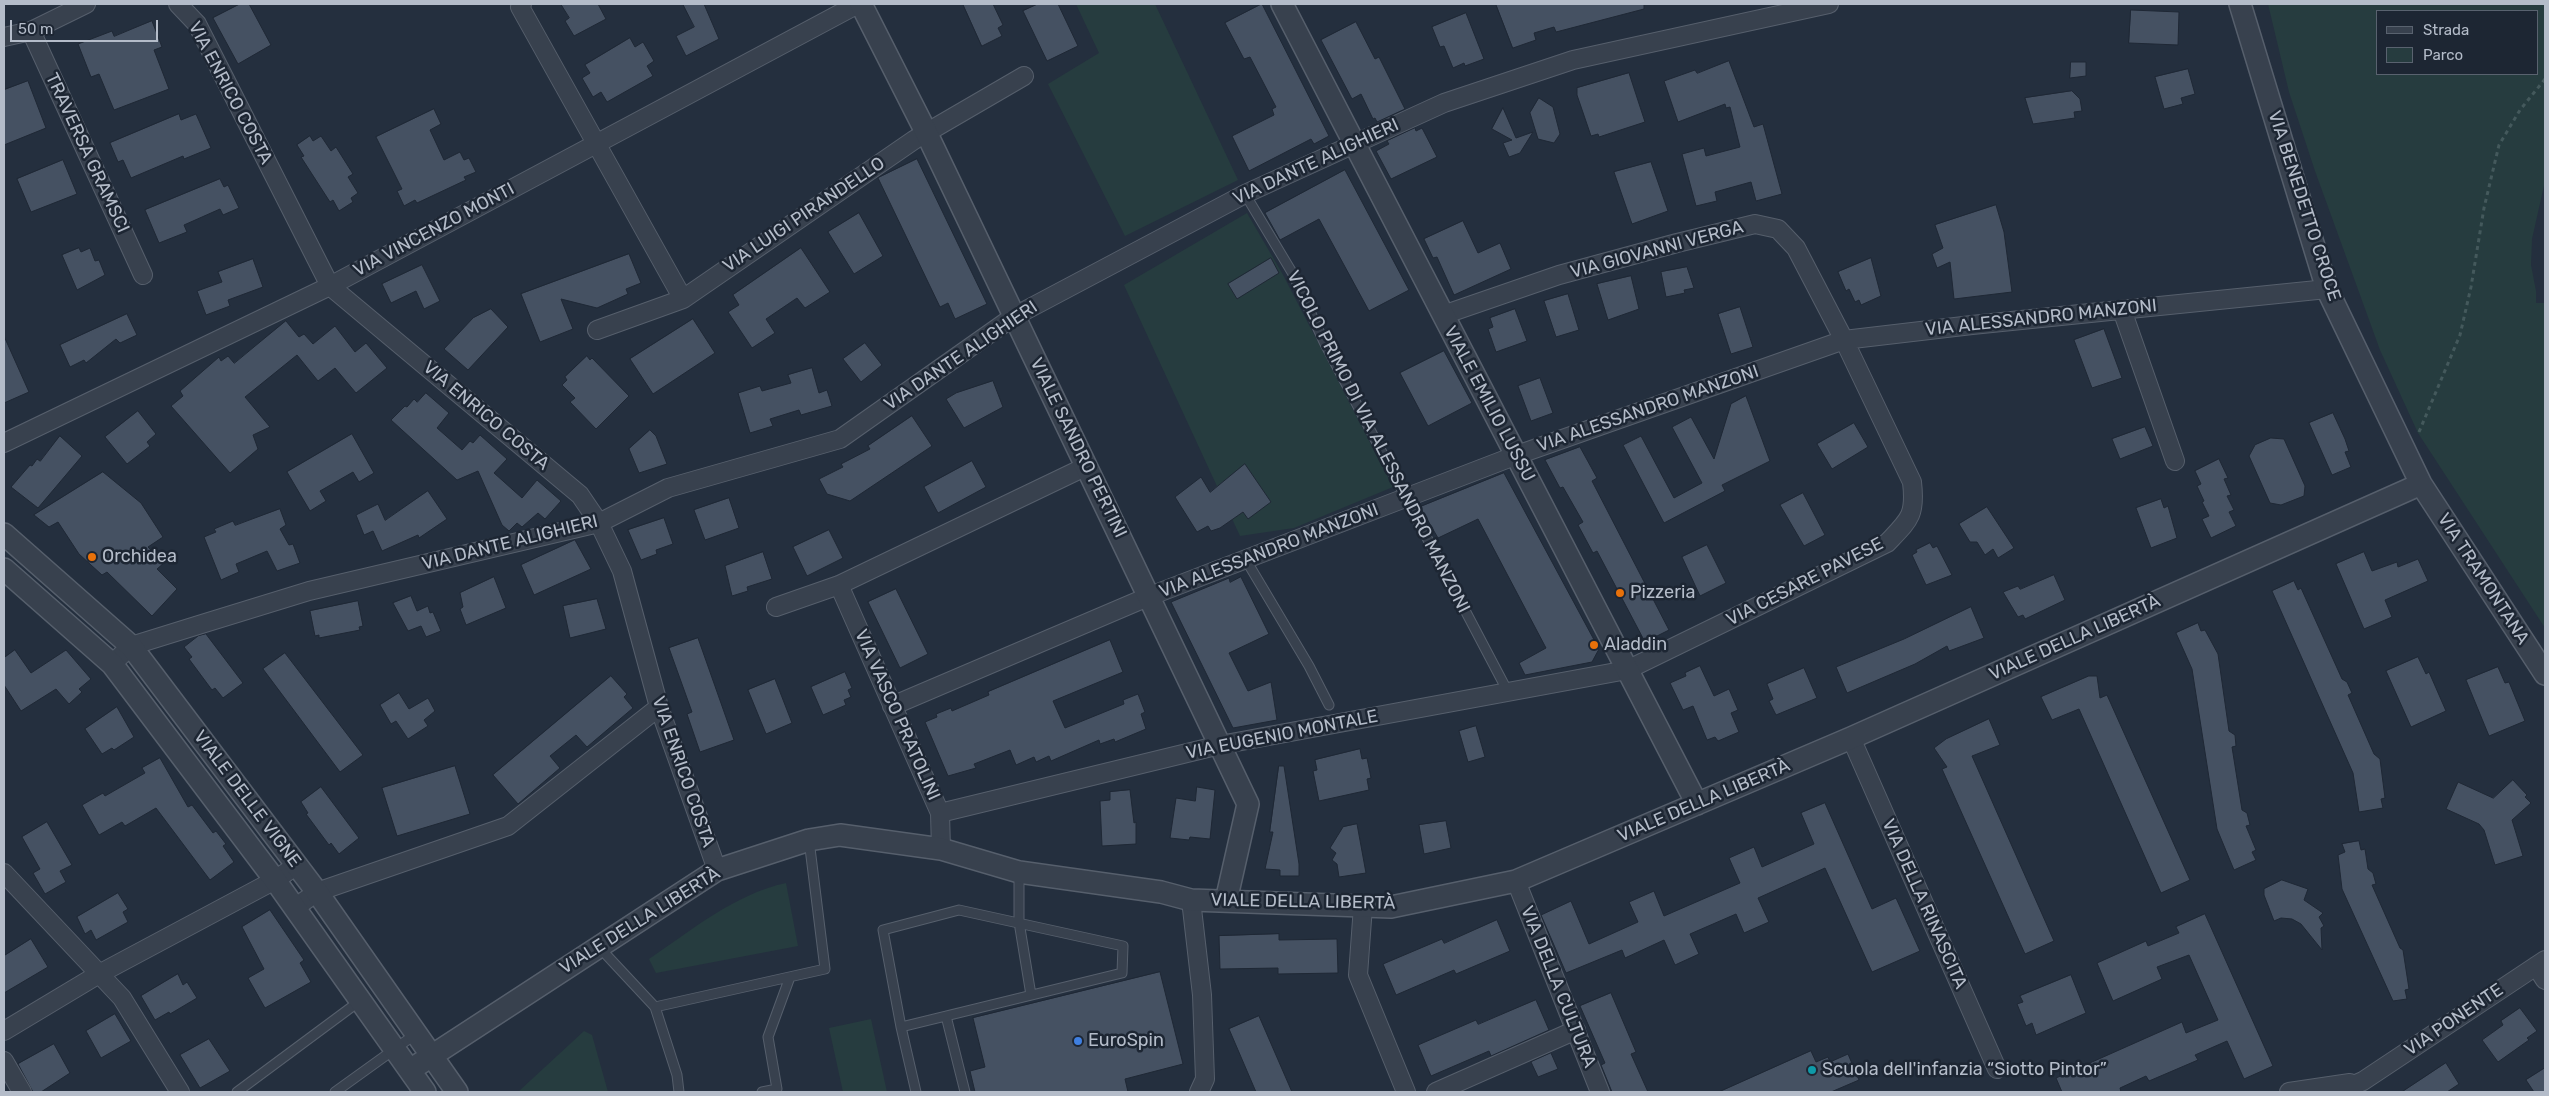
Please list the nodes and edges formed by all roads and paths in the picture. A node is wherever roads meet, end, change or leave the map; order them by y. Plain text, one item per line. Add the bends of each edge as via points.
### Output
1 (86, 4) edge
2 (178, 4) edge
3 (522, 4) edge
4 (860, 4) edge
5 (1282, 4) edge
6 (1829, 4) edge
7 (2240, 4) edge
8 (31, 32) junction
9 (4, 37) edge
10 (1024, 76) dead end
11 (2545, 78) edge
12 (926, 132) junction
13 (597, 142) junction
14 (1354, 144) junction
15 (1245, 194) junction
16 (143, 275) dead end
17 (330, 286) junction
18 (2327, 289) junction
19 (683, 299) junction
20 (2122, 310) junction
21 (1443, 315) junction
22 (1013, 317) junction
23 (597, 330) dead end
24 (1844, 340) junction
25 (2418, 433) dead end
26 (4, 443) edge
27 (1517, 455) junction
28 (2175, 461) dead end
29 (1087, 466) junction
30 (2420, 484) junction
31 (1406, 499) junction
32 (599, 523) junction
33 (4, 534) edge
34 (1246, 560) junction
35 (4, 569) edge
36 (839, 585) junction
37 (1150, 596) junction
38 (776, 607) dead end
39 (131, 646) junction
40 (112, 664) junction
41 (1627, 670) junction
42 (2545, 674) edge
43 (1508, 692) junction
44 (1329, 705) dead end
45 (892, 706) junction
46 (659, 707) junction
47 (1851, 738) junction
48 (1220, 745) junction
49 (1697, 804) junction
50 (940, 813) junction
51 (809, 840) junction
52 (941, 849) junction
53 (297, 865) junction
54 (717, 870) junction
55 (1018, 872) junction
56 (4, 873) edge
57 (276, 880) junction
58 (1516, 881) junction
59 (317, 892) junction
60 (1191, 900) junction
61 (1226, 902) junction
62 (1362, 906) junction
63 (296, 907) junction
64 (1019, 922) junction
65 (598, 947) junction
66 (2542, 968) edge
67 (99, 974) junction
68 (790, 977) junction
69 (1031, 995) junction
70 (360, 1000) junction
71 (655, 1007) junction
72 (946, 1016) junction
73 (901, 1027) junction
74 (1576, 1030) junction
75 (4, 1031) edge
76 (417, 1033) junction
77 (394, 1048) junction
78 (432, 1054) junction
79 (4, 1061) edge
80 (1997, 1069) dead end
81 (410, 1070) junction
82 (2363, 1081) junction
83 (22, 1092) edge
84 (180, 1092) edge
85 (237, 1092) edge
86 (335, 1092) edge
87 (425, 1092) edge
88 (457, 1092) edge
89 (680, 1092) edge
90 (762, 1092) edge
91 (916, 1092) edge
92 (965, 1092) edge
93 (1199, 1092) edge
94 (1406, 1092) edge
95 (1436, 1092) edge
96 (1600, 1092) edge
97 (2289, 1092) edge
98 (2294, 1092) edge
99 (2338, 1092) edge

1 - 8 street
2 - 17 street, VIA ENRICO COSTA via 196,24
3 - 13 street via 520,7
4 - 12 street, VIALE SANDRO PERTINI
4 - 13 street, VIA VINCENZO MONTI
5 - 14 street, VIALE EMILIO LUSSU
6 - 14 street, VIA DANTE ALIGHIERI via 1573,60 1444,103
7 - 18 street, VIA BENEDETTO CROCE
8 - 9 street
8 - 16 street, TRAVERSA GRAMSCI
10 - 12 street, VIA LUIGI PIRANDELLO
11 - 25 path via 2499,144 2460,335
12 - 19 street, VIA LUIGI PIRANDELLO
12 - 22 street, VIALE SANDRO PERTINI
13 - 17 street, VIA VINCENZO MONTI
13 - 19 street
14 - 15 street, VIA DANTE ALIGHIERI
14 - 21 street, VIALE EMILIO LUSSU
15 - 22 street, VIA DANTE ALIGHIERI
15 - 31 lane, VICOLO PRIMO DI VIA ALESSANDRO MANZONI via 1293,274 1324,342
17 - 26 street, VIA VINCENZO MONTI
17 - 32 street, VIA ENRICO COSTA via 580,495
18 - 20 street, VIA ALESSANDRO MANZONI
18 - 30 street, VIA BENEDETTO CROCE
19 - 23 street, VIA LUIGI PIRANDELLO
20 - 24 street, VIA ALESSANDRO MANZONI
20 - 28 street
21 - 24 street, VIA GIOVANNI VERGA via 1559,275 1755,224 1778,229 1796,248
21 - 27 street, VIALE EMILIO LUSSU
22 - 29 street, VIALE SANDRO PERTINI
22 - 32 street, VIA DANTE ALIGHIERI via 840,439 668,488
24 - 27 street, VIA ALESSANDRO MANZONI
24 - 41 street, VIA CESARE PAVESE via 1912,482 1914,498 1910,520 1886,543
27 - 31 street, VIA ALESSANDRO MANZONI
27 - 41 street, VIALE EMILIO LUSSU
29 - 36 street
29 - 37 street, VIALE SANDRO PERTINI
30 - 42 street, VIA TRAMONTANA
30 - 47 street, VIALE DELLA LIBERTÀ
31 - 34 street, VIA ALESSANDRO MANZONI
31 - 43 lane, VICOLO PRIMO DI VIA ALESSANDRO MANZONI
32 - 39 street, VIA DANTE ALIGHIERI via 309,591
32 - 46 street, VIA ENRICO COSTA via 622,572
33 - 39 street, VIALE DELLE VIGNE
34 - 37 street, VIA ALESSANDRO MANZONI
34 - 44 lane
35 - 40 street, VIALE DELLE VIGNE
36 - 38 street
36 - 45 street, VIA VASCO PRATOLINI
37 - 45 street, VIA ALESSANDRO MANZONI
37 - 48 street, VIALE SANDRO PERTINI
39 - 40 street, VIA DANTE ALIGHIERI
39 - 53 street, VIALE DELLE VIGNE
40 - 57 street, VIALE DELLE VIGNE
41 - 43 street, VIA EUGENIO MONTALE
41 - 49 street, VIALE EMILIO LUSSU
43 - 48 street, VIA EUGENIO MONTALE
45 - 50 street, VIA VASCO PRATOLINI
46 - 54 street, VIA ENRICO COSTA
46 - 59 street via 508,826
47 - 49 street, VIALE DELLA LIBERTÀ
47 - 80 street, VIA DELLA RINASCITA
48 - 50 street, VIA EUGENIO MONTALE
48 - 61 street, VIALE SANDRO PERTINI via 1248,804
49 - 58 street, VIALE DELLA LIBERTÀ
50 - 52 street, VIA VASCO PRATOLINI
51 - 52 street, VIALE DELLA LIBERTÀ via 840,835
51 - 54 street, VIALE DELLA LIBERTÀ
51 - 68 lane via 825,969
52 - 55 street, VIALE DELLA LIBERTÀ
53 - 57 street
53 - 59 street, VIALE DELLE VIGNE
54 - 65 street, VIALE DELLA LIBERTÀ
55 - 60 street, VIALE DELLA LIBERTÀ via 1161,892
55 - 64 lane
56 - 67 street
57 - 63 street, VIALE DELLE VIGNE
57 - 67 street
58 - 62 street, VIALE DELLA LIBERTÀ via 1391,907
58 - 74 street, VIA DELLA CULTURA
59 - 63 street
59 - 76 street, VIALE DELLE VIGNE
60 - 61 street, VIALE DELLA LIBERTÀ
60 - 93 street via 1202,995 1205,1079
61 - 62 street, VIALE DELLA LIBERTÀ
62 - 94 street via 1358,975
63 - 70 street, VIALE DELLE VIGNE
64 - 69 lane
64 - 69 lane via 1123,946 1122,972
64 - 73 lane via 959,910 883,930
65 - 71 lane
65 - 78 street, VIALE DELLA LIBERTÀ
66 - 82 street, VIA PONENTE
67 - 75 street
67 - 84 street via 122,998
68 - 71 lane
68 - 90 lane via 768,1037 777,1089
69 - 72 lane
70 - 77 street, VIALE DELLE VIGNE
70 - 85 lane
71 - 89 lane
72 - 73 lane
72 - 92 lane
73 - 91 lane
74 - 95 street
74 - 96 street, VIA DELLA CULTURA
76 - 77 lane
76 - 78 street, VIALE DELLE VIGNE
77 - 81 street, VIALE DELLE VIGNE
77 - 86 lane
78 - 81 street, VIALE DELLA LIBERTÀ
78 - 88 street, VIALE DELLE VIGNE
79 - 83 street
81 - 87 street, VIALE DELLE VIGNE
82 - 98 street, VIA PONENTE
82 - 99 street, VIA PONENTE
97 - 98 street, VIA PONENTE

